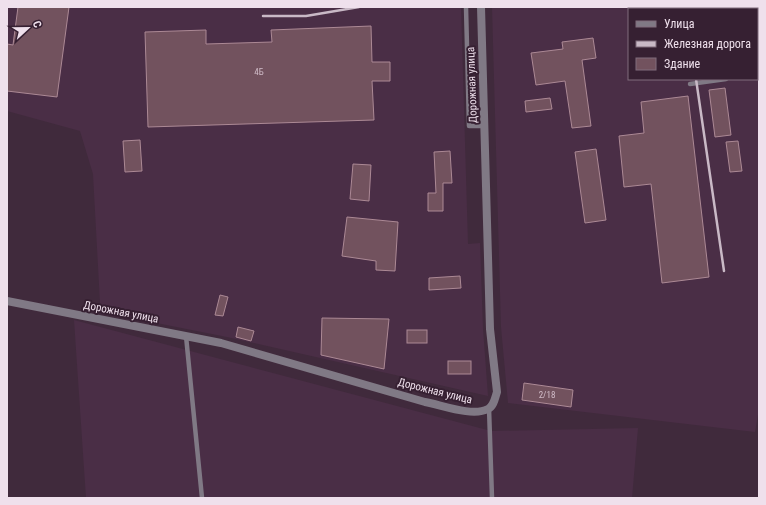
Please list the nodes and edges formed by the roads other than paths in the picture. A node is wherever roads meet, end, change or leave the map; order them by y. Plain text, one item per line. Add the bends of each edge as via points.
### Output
1 (466, 7) edge
2 (481, 7) edge
3 (719, 80) edge
4 (690, 84) dead end
5 (485, 126) junction
6 (7, 301) edge
7 (186, 336) junction
8 (489, 408) junction
9 (202, 498) edge
10 (492, 498) edge

1 - 5 lane via 469,126
2 - 5 street, Дорожная улица
3 - 4 lane
5 - 8 street, Дорожная улица via 490,329 497,392
6 - 7 street, Дорожная улица
7 - 8 street, Дорожная улица via 221,343 432,403 476,412
7 - 9 lane
8 - 10 lane

